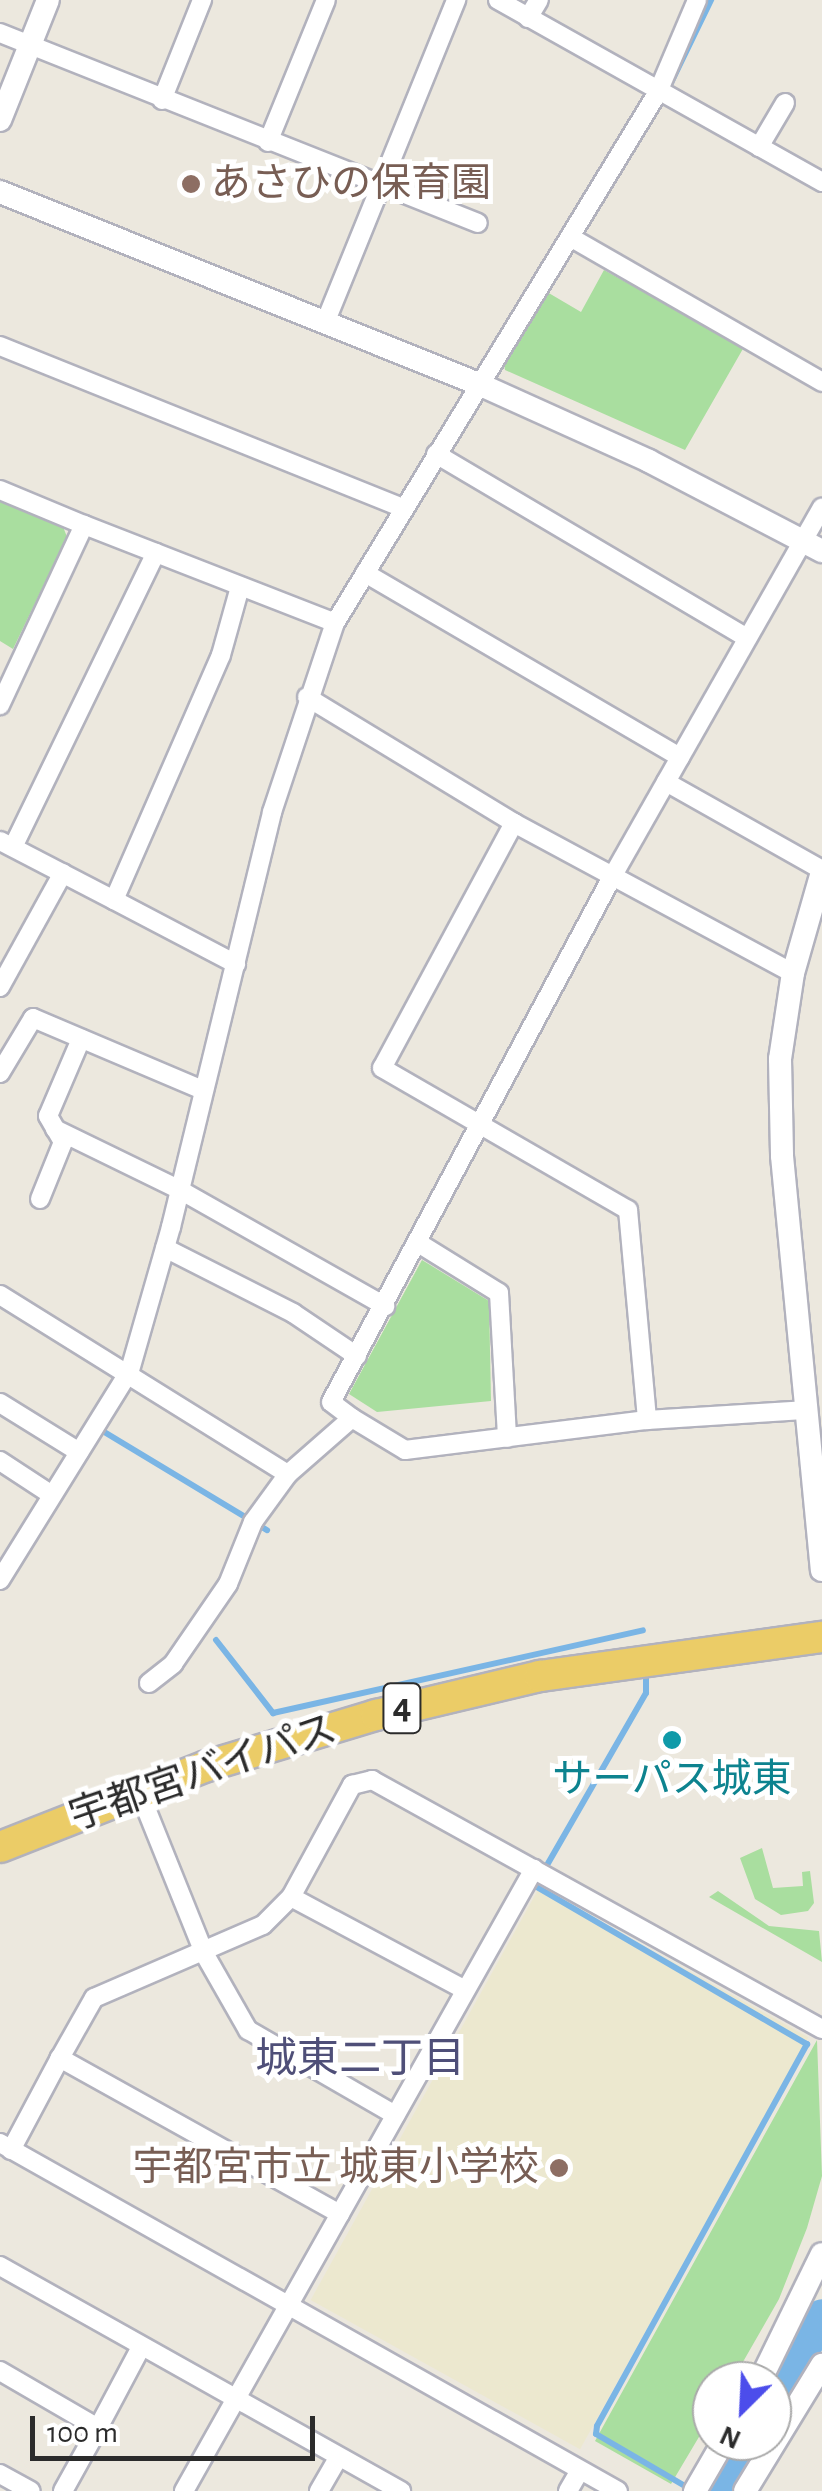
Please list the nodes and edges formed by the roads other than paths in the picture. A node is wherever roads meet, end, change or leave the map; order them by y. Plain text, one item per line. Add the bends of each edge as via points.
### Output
1 (48, 0) edge
2 (202, 0) edge
3 (326, 0) edge
4 (456, 0) edge
5 (498, 0) edge
6 (539, 0) edge
7 (697, 0) edge
8 (528, 18) junction
9 (0, 33) edge
10 (30, 45) junction
11 (658, 92) junction
12 (162, 100) junction
13 (785, 103) dead end
14 (0, 120) edge
15 (268, 142) junction
16 (759, 148) junction
17 (822, 182) edge
18 (379, 186) junction
19 (0, 192) edge
20 (478, 223) dead end
21 (570, 237) junction
22 (325, 323) junction
23 (0, 346) edge
24 (822, 382) edge
25 (480, 385) junction
26 (436, 454) junction
27 (0, 490) edge
28 (822, 506) edge
29 (404, 508) junction
30 (84, 525) junction
31 (812, 545) edge
32 (156, 553) junction
33 (365, 573) junction
34 (240, 586) junction
35 (335, 623) junction
36 (748, 638) junction
37 (306, 697) junction
38 (0, 705) edge
39 (680, 757) junction
40 (666, 782) junction
41 (514, 823) junction
42 (6, 844) edge
43 (822, 871) edge
44 (62, 874) junction
45 (612, 877) junction
46 (114, 900) junction
47 (236, 964) junction
48 (793, 973) junction
49 (0, 988) edge
50 (82, 1039) junction
51 (7, 1047) edge
52 (0, 1073) edge
53 (203, 1090) junction
54 (480, 1127) junction
55 (56, 1129) junction
56 (180, 1190) junction
57 (40, 1199) dead end
58 (420, 1244) junction
59 (165, 1248) junction
60 (0, 1295) edge
61 (385, 1306) junction
62 (357, 1356) junction
63 (130, 1370) junction
64 (0, 1402) edge
65 (804, 1410) junction
66 (352, 1418) junction
67 (647, 1420) junction
68 (507, 1438) junction
69 (79, 1452) junction
70 (0, 1461) edge
71 (288, 1474) junction
72 (52, 1494) junction
73 (822, 1570) edge
74 (0, 1580) edge
75 (822, 1637) edge
76 (149, 1683) dead end
77 (139, 1791) junction
78 (0, 1847) edge
79 (534, 1869) junction
80 (291, 1898) junction
81 (204, 1953) junction
82 (466, 1990) junction
83 (822, 2029) edge
84 (60, 2058) junction
85 (395, 2115) junction
86 (6, 2146) edge
87 (340, 2214) junction
88 (822, 2254) edge
89 (0, 2266) edge
90 (287, 2308) junction
91 (142, 2347) junction
92 (770, 2361) edge
93 (822, 2365) edge
94 (0, 2371) edge
95 (236, 2398) junction
96 (98, 2428) junction
97 (339, 2457) junction
98 (712, 2461) edge
99 (580, 2470) junction
100 (0, 2474) edge
101 (31, 2491) edge
102 (63, 2491) edge
103 (184, 2491) edge
104 (320, 2491) edge
105 (401, 2491) edge
106 (568, 2491) edge
107 (618, 2491) edge
108 (695, 2491) edge
109 (745, 2491) edge

1 - 10 street
2 - 12 street
3 - 15 street
4 - 18 street
5 - 8 street
6 - 8 street
7 - 11 street
8 - 11 street
9 - 10 street
10 - 12 street
10 - 14 street
11 - 16 street
11 - 21 street
12 - 15 street
13 - 16 street
15 - 18 street
16 - 17 street
18 - 20 street
18 - 22 street
19 - 22 street
21 - 24 street
21 - 25 street
22 - 25 street
23 - 29 street
25 - 26 street
25 - 31 street via 649,460
26 - 29 street
26 - 36 street
27 - 30 street
28 - 31 street
29 - 33 street
30 - 32 street
30 - 38 street
31 - 36 street
32 - 34 street
32 - 42 street
33 - 35 street
33 - 39 street
34 - 35 street
34 - 46 street via 221,655
35 - 37 street
36 - 39 street
37 - 41 street
37 - 47 street
39 - 40 street
40 - 43 street
40 - 45 street
41 - 45 street
41 - 54 street via 382,1068
42 - 44 street
43 - 48 street
44 - 46 street
44 - 49 street
45 - 48 street
45 - 54 street
46 - 47 street
47 - 53 street
48 - 65 street via 780,1108
50 - 51 street via 32,1018
50 - 53 street
50 - 55 street via 48,1116
51 - 52 street
53 - 56 street
54 - 58 street
54 - 67 street via 628,1210
55 - 56 street
55 - 57 street via 63,1142
56 - 59 street
56 - 61 street
58 - 61 street
58 - 68 street via 499,1292
59 - 62 street via 293,1313
59 - 63 street
60 - 63 street
61 - 62 street
62 - 66 street via 331,1402
63 - 69 street
63 - 71 street
64 - 69 street
65 - 67 street
65 - 73 street
66 - 68 street via 406,1450
66 - 71 street
67 - 68 street
69 - 72 street
70 - 72 street
71 - 76 street via 252,1522 228,1584 173,1664
72 - 74 street
75 - 77 highway, 宇都宮バイパス / 4 via 474,1691 302,1736
77 - 78 highway, 宇都宮バイパス / 4
77 - 81 street
79 - 80 street via 372,1780 352,1785
79 - 82 street
79 - 83 street
80 - 81 street via 263,1925
80 - 82 street
81 - 84 street via 94,1998
81 - 85 street via 248,2030
82 - 85 street
84 - 86 street
84 - 87 street
85 - 87 street
86 - 90 street
87 - 90 street
88 - 92 street
89 - 91 street
90 - 95 street
90 - 99 street
91 - 95 street
91 - 96 street
93 - 109 street
94 - 96 street
95 - 97 street
95 - 103 street
96 - 102 street
97 - 104 street
97 - 105 street
98 - 108 street
99 - 106 street
99 - 107 street
100 - 101 street

